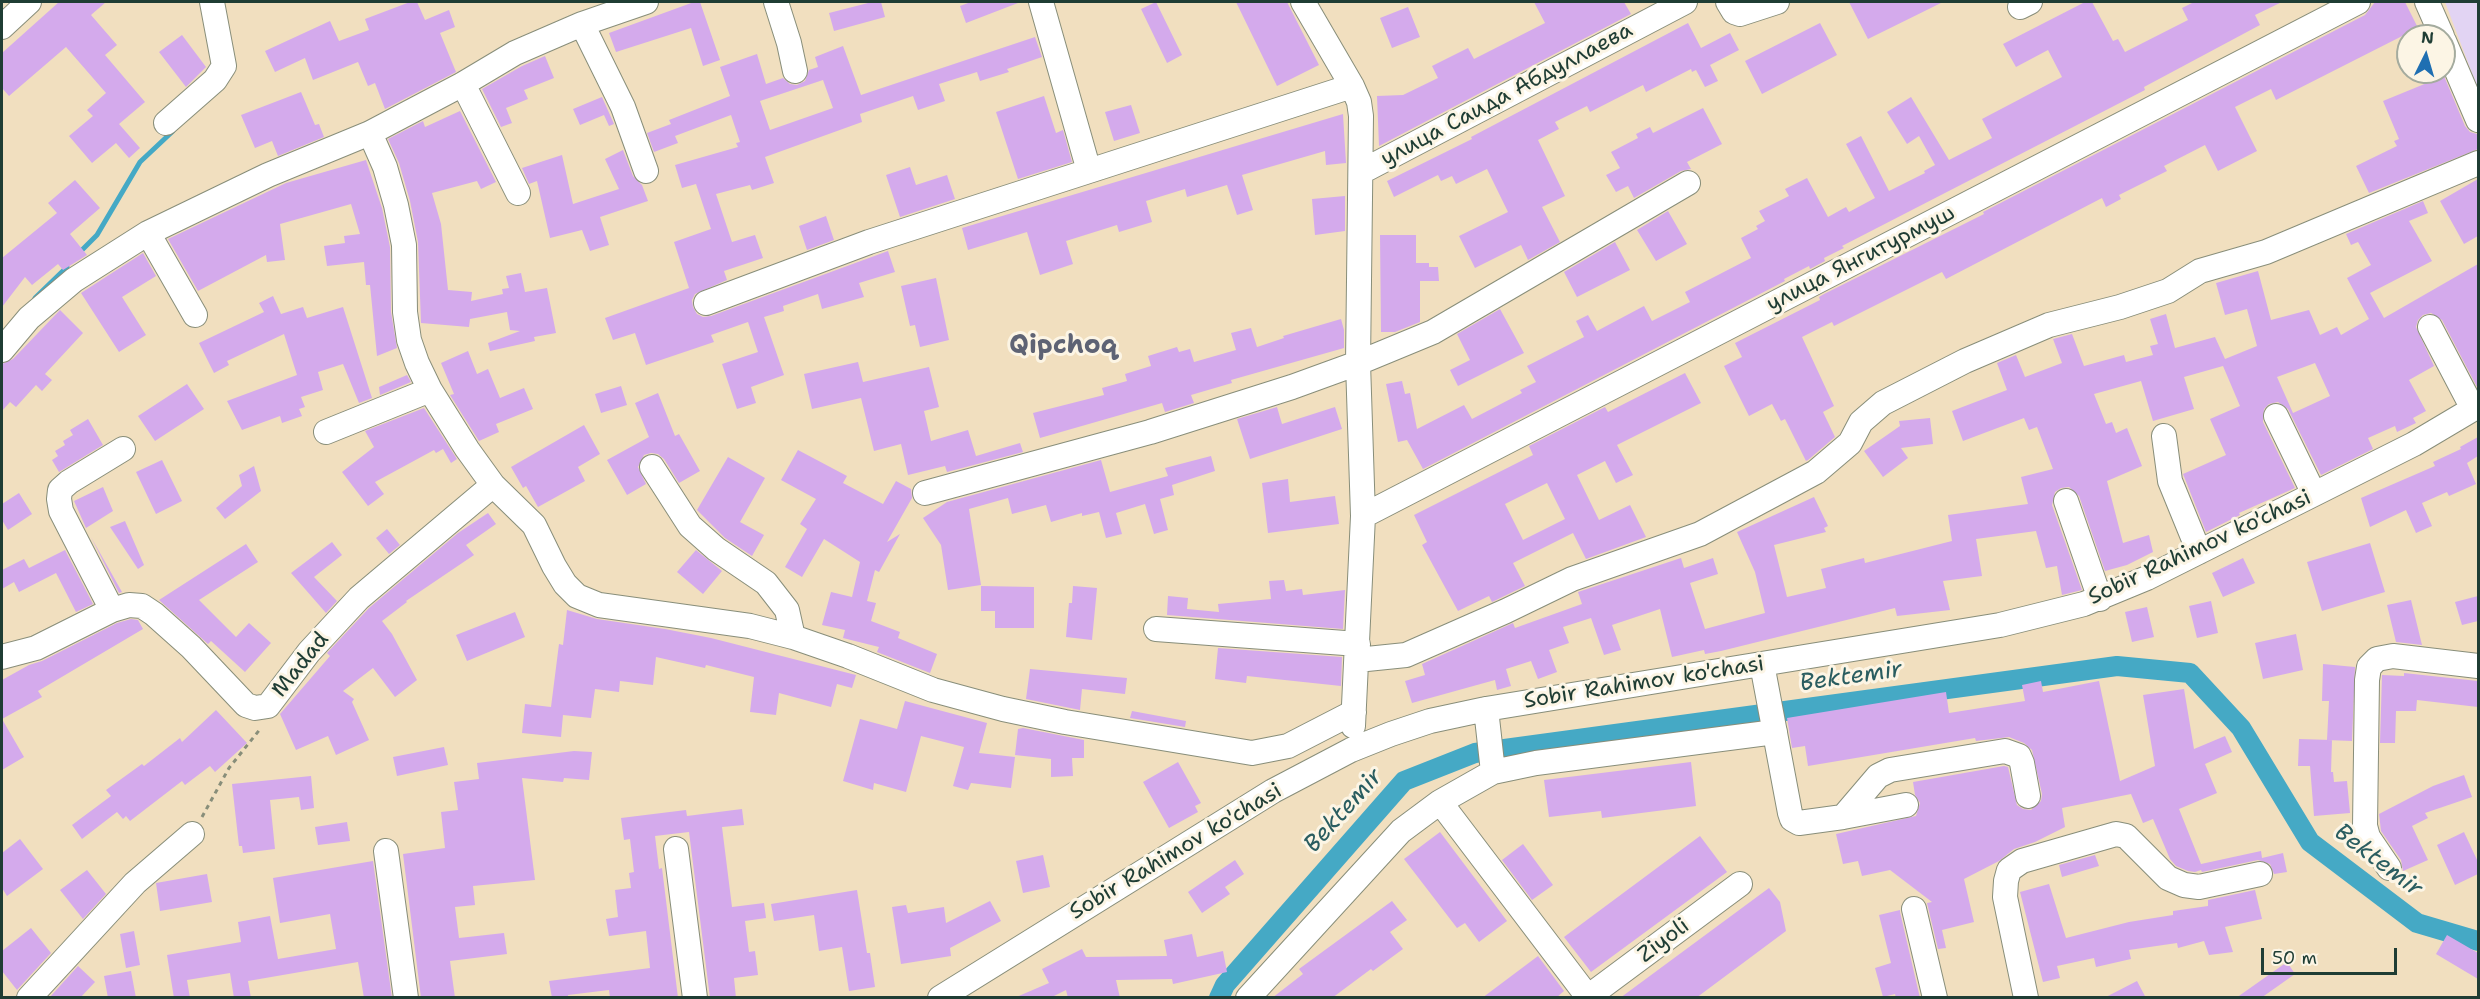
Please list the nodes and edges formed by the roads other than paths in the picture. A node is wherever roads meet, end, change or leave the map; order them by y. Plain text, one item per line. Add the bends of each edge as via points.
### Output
1 (29, 2) edge
2 (212, 2) edge
3 (646, 2) edge
4 (776, 2) edge
5 (1041, 2) edge
6 (1303, 2) edge
7 (1685, 2) edge
8 (1728, 2) edge
9 (1776, 2) edge
10 (2358, 2) edge
11 (2427, 2) edge
12 (582, 24) junction
13 (2437, 24) edge
14 (2, 27) edge
15 (2456, 69) edge
16 (795, 71) dead end
17 (463, 84) junction
18 (1352, 86) junction
19 (2478, 120) edge
20 (166, 123) dead end
21 (370, 133) junction
22 (2478, 163) edge
23 (646, 171) dead end
24 (1089, 171) junction
25 (1361, 172) junction
26 (1688, 183) dead end
27 (518, 192) dead end
28 (148, 233) junction
29 (706, 303) dead end
30 (195, 315) dead end
31 (2430, 327) dead end
32 (2, 350) edge
33 (1358, 363) junction
34 (430, 390) junction
35 (2476, 408) edge
36 (2276, 416) dead end
37 (326, 432) dead end
38 (2164, 436) dead end
39 (123, 449) dead end
40 (652, 467) dead end
41 (493, 485) junction
42 (925, 493) dead end
43 (2314, 494) junction
44 (2066, 501) dead end
45 (1363, 516) junction
46 (2199, 552) junction
47 (2100, 599) junction
48 (112, 610) junction
49 (1156, 629) dead end
50 (793, 638) junction
51 (1358, 652) junction
52 (2, 657) edge
53 (2478, 666) edge
54 (1764, 671) junction
55 (1486, 709) junction
56 (1354, 712) junction
57 (1774, 726) junction
58 (1351, 750) junction
59 (1493, 765) junction
60 (2028, 796) dead end
61 (1440, 802) junction
62 (1906, 805) dead end
63 (1844, 817) junction
64 (192, 834) road end
65 (676, 849) dead end
66 (386, 851) dead end
67 (2389, 868) dead end
68 (2260, 874) dead end
69 (1740, 884) dead end
70 (1914, 909) dead end
71 (29, 998) edge
72 (406, 998) edge
73 (695, 998) edge
74 (940, 998) edge
75 (1248, 998) edge
76 (1588, 998) edge
77 (1935, 998) edge
78 (2026, 998) edge

1 - 14 street
2 - 20 street via 224,66 215,81
3 - 12 street
4 - 16 street
5 - 24 street
6 - 18 street
7 - 25 street, улица Саида Абдуллаева
8 - 9 street via 1740,14
10 - 45 street, улица Янгитурмуш
11 - 13 street
12 - 17 street via 515,53
12 - 23 street via 623,107
15 - 19 street
17 - 21 street
17 - 27 street
18 - 24 street
18 - 25 street via 1361,116
21 - 28 street via 268,175
21 - 34 street via 385,167 402,235 409,340
22 - 51 street via 2266,252 2200,271 2168,291 2120,308 2049,325 1965,361 1883,403 1861,423 1850,443 1816,472 1700,534 1572,579 1406,655
24 - 29 street via 868,242
25 - 33 street
26 - 33 street via 1433,332
28 - 30 street
28 - 32 street via 74,280 29,318
31 - 35 street
33 - 42 street via 1150,432
33 - 45 street
34 - 37 street
34 - 41 street
35 - 43 street, Sobir Rahimov ko'chasi
36 - 43 street
38 - 46 street via 2170,481
39 - 48 street via 69,482 60,490 59,499
40 - 50 street via 690,526 766,583 787,610
41 - 48 street, Madad via 359,598 309,652 268,706 246,705 191,646 142,606
41 - 50 street via 534,525 565,584 576,596 599,605 750,626
43 - 46 street, Sobir Rahimov ko'chasi
44 - 47 street
45 - 51 street
46 - 47 street, Sobir Rahimov ko'chasi
47 - 54 street, Sobir Rahimov ko'chasi via 2000,625
48 - 52 street, Madad via 36,648
49 - 51 street
50 - 56 street via 933,690 1003,709 1252,753 1288,746
51 - 56 street
53 - 67 street via 2393,656 2377,659 2369,667 2365,826
54 - 55 street, Sobir Rahimov ko'chasi
54 - 57 street
55 - 58 street, Sobir Rahimov ko'chasi via 1430,721
55 - 59 street
56 - 58 street
57 - 59 street via 1536,763
57 - 63 street via 1792,819 1809,823
58 - 74 street, Sobir Rahimov ko'chasi via 1273,791
59 - 61 street
60 - 63 street via 2019,756 2005,752 1890,770 1878,776
61 - 75 street via 1401,831
61 - 76 street
62 - 63 street
64 - 71 street via 135,884
65 - 73 street
66 - 72 street
68 - 78 street via 2199,887 2184,885 2168,879 2126,836 2116,834 2022,861 2009,870 2005,897
69 - 76 street, Ziyoli
70 - 77 street

